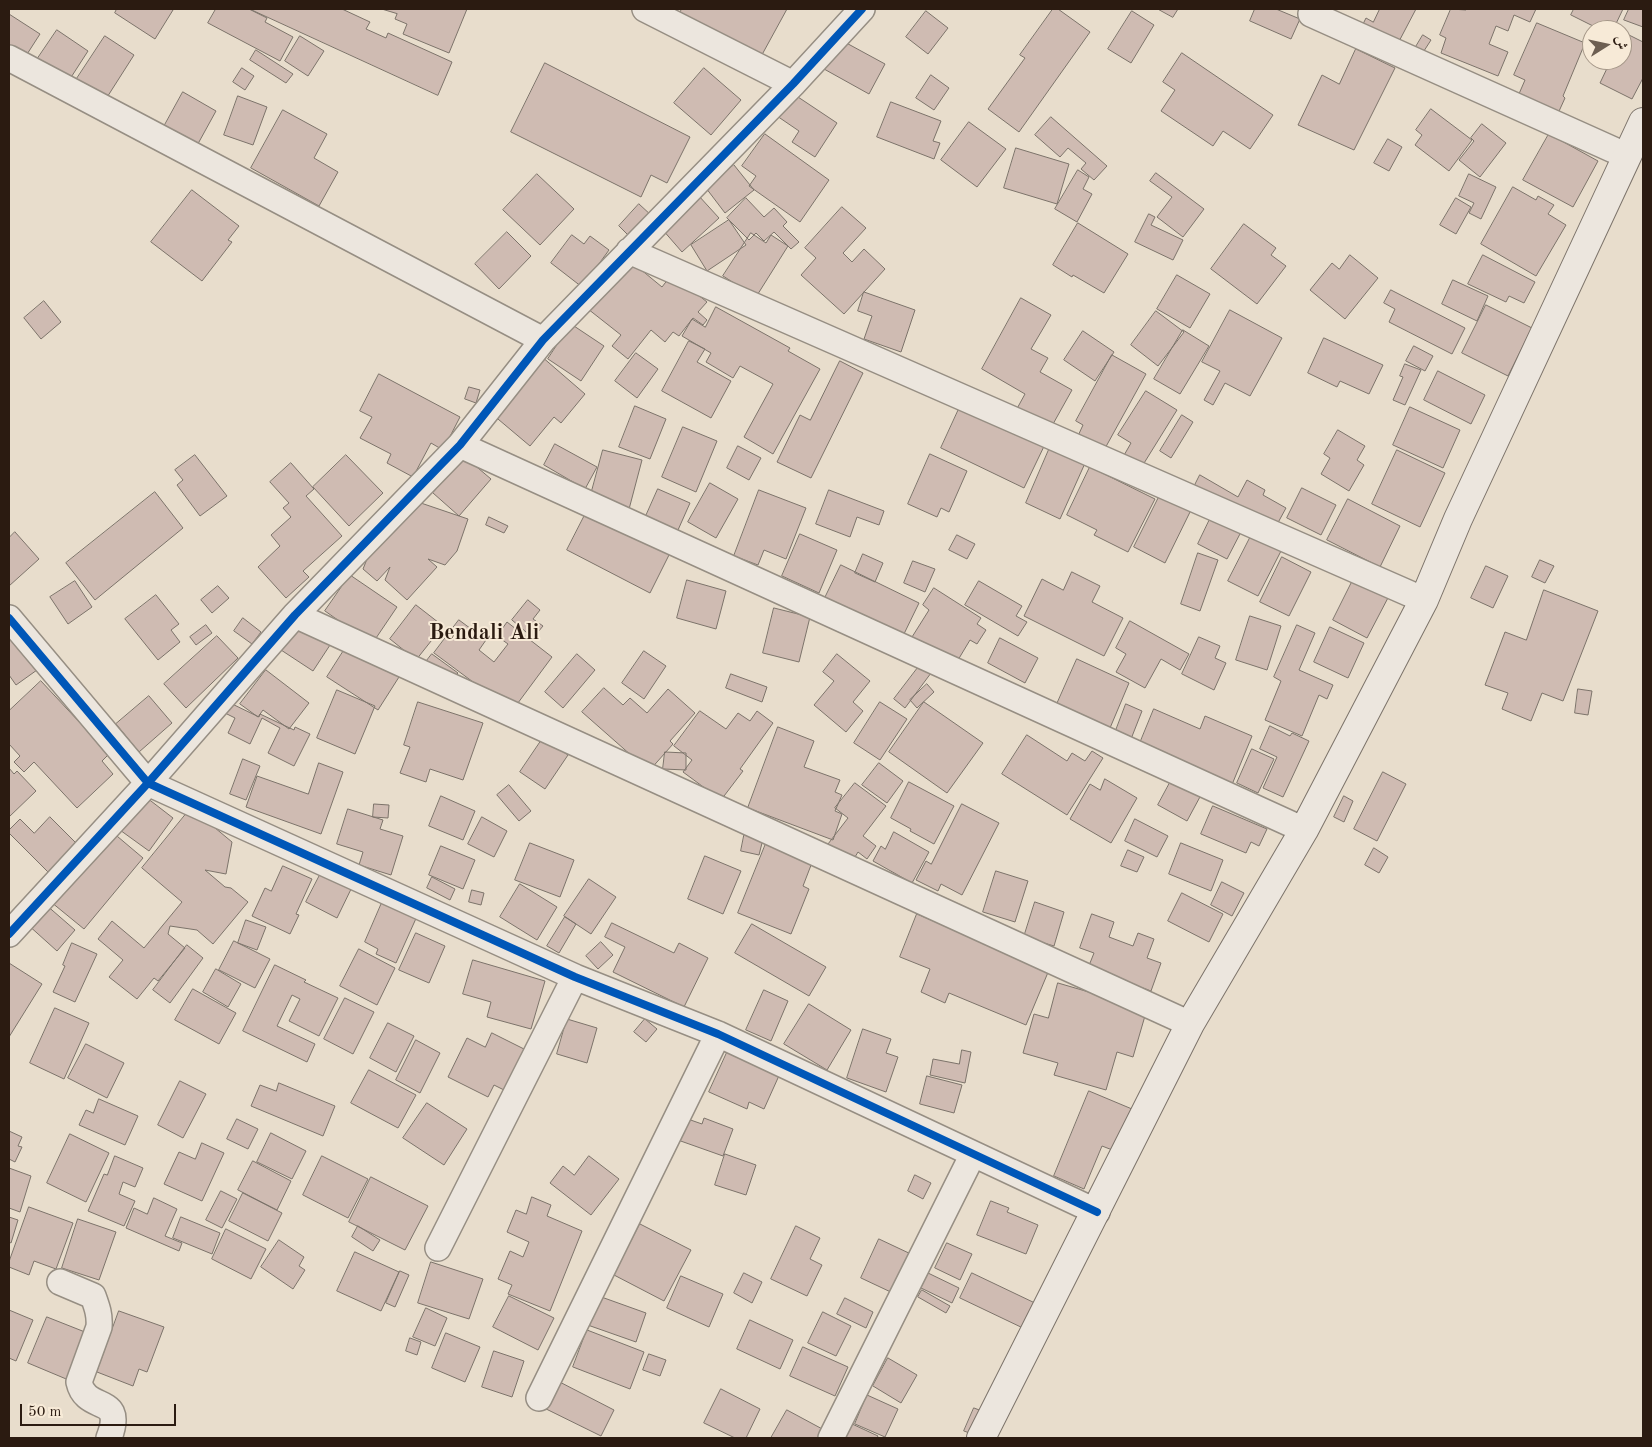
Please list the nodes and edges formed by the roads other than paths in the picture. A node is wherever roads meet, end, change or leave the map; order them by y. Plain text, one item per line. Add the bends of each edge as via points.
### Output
1 (645, 9) edge
2 (1313, 9) edge
3 (856, 10) edge
4 (9, 58) edge
5 (793, 84) junction
6 (1643, 122) edge
7 (1626, 156) junction
8 (629, 251) junction
9 (543, 340) junction
10 (460, 445) junction
11 (1424, 600) junction
12 (296, 615) junction
13 (9, 618) edge
14 (148, 783) junction
15 (1304, 830) junction
16 (9, 934) edge
17 (575, 977) junction
18 (1190, 1024) junction
19 (718, 1034) junction
20 (973, 1154) junction
21 (1097, 1212) junction
22 (438, 1248) dead end
23 (60, 1282) dead end
24 (539, 1398) dead end
25 (109, 1438) edge
26 (831, 1438) edge
27 (981, 1438) edge

1 - 5 street
2 - 7 street via 1311,14
3 - 5 street
4 - 9 street
5 - 8 street
6 - 7 main road
7 - 11 main road via 1458,519
8 - 9 street
8 - 11 street
9 - 10 street
10 - 12 street
10 - 15 street
11 - 15 main road
12 - 14 street
12 - 18 street
13 - 14 street
14 - 16 street
14 - 17 street
15 - 18 main road
17 - 19 street
17 - 22 street
18 - 21 main road
19 - 20 street
19 - 24 street
20 - 21 street
20 - 26 street
21 - 27 main road
23 - 25 street via 93,1296 97,1305 99,1327 79,1382 85,1396 108,1407 114,1415

